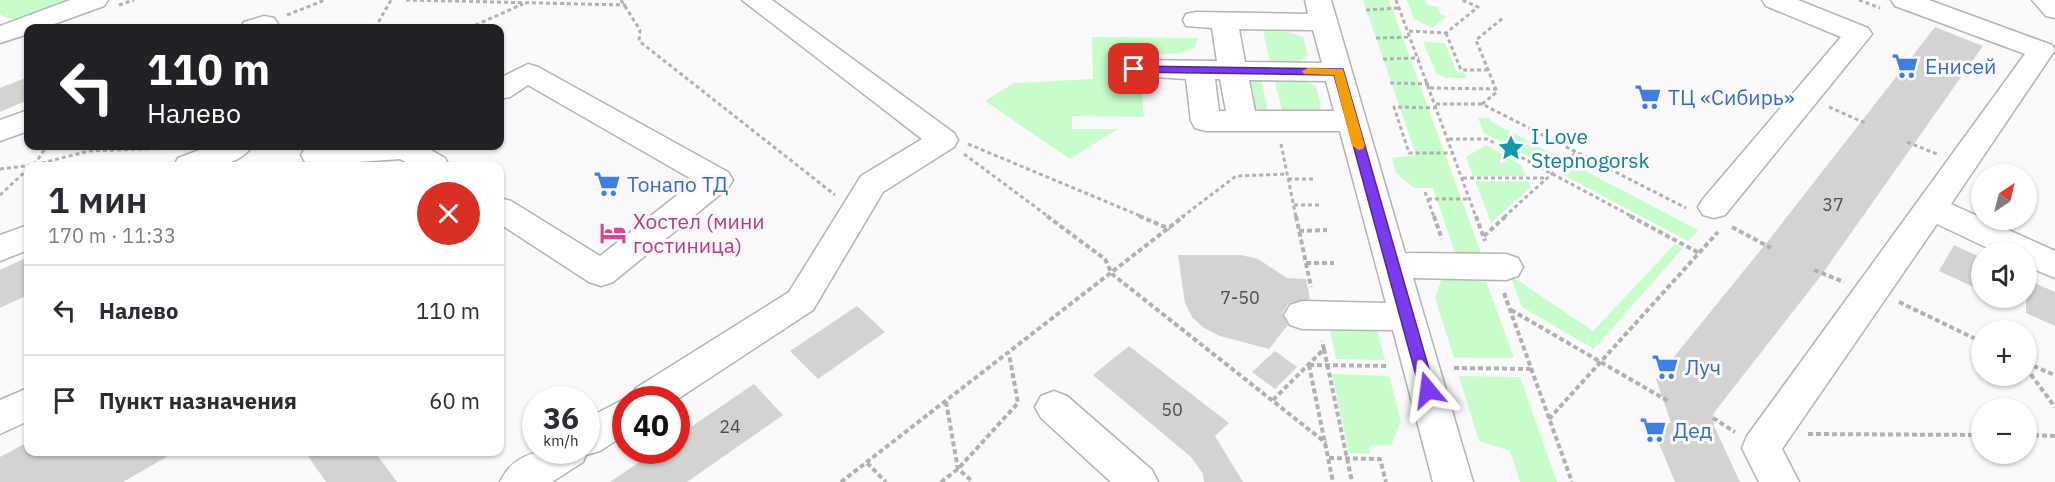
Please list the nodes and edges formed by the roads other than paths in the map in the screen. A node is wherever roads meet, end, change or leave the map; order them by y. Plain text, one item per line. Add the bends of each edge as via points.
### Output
1 (95, 0) edge
2 (755, 0) edge
3 (1776, 0) edge
4 (2044, 0) edge
5 (1896, 5) edge
6 (1940, 8) edge
7 (2055, 10) edge
8 (1321, 11) edge
9 (1196, 20) dead end
10 (1224, 21) junction
11 (30, 24) edge
12 (24, 26) edge
13 (0, 35) edge
14 (2049, 44) edge
15 (1134, 69) dead end
16 (1199, 70) junction
17 (1233, 71) junction
18 (1339, 72) junction
19 (504, 88) edge
20 (1242, 121) junction
21 (1352, 121) junction
22 (24, 122) edge
23 (0, 131) edge
24 (217, 150) edge
25 (375, 150) edge
26 (411, 150) edge
27 (312, 156) edge
28 (182, 157) edge
29 (428, 162) edge
30 (1700, 208) road end
31 (1930, 208) junction
32 (504, 211) edge
33 (24, 239) edge
34 (0, 249) edge
35 (1392, 265) junction
36 (2055, 265) edge
37 (1506, 267) dead end
38 (1310, 315) road end
39 (1407, 316) junction
40 (669, 386) edge
41 (24, 406) edge
42 (1054, 407) dead end
43 (0, 418) edge
44 (548, 464) edge
45 (520, 482) edge
46 (1138, 482) edge
47 (1453, 482) edge
48 (1779, 482) edge

1 - 11 street
2 - 40 street via 943,140 872,184 801,301
3 - 30 street via 1858,34 1806,97
4 - 7 street
5 - 6 street
6 - 14 street
8 - 10 street
8 - 18 street
9 - 10 street
10 - 17 street
12 - 13 street
14 - 31 street
15 - 16 street
16 - 17 street
16 - 20 street via 1206,121
17 - 18 street
17 - 20 street
18 - 21 street
19 - 32 street via 528,73 717,180 601,273
20 - 21 street
21 - 35 street
22 - 23 street
24 - 28 street
25 - 27 street
26 - 29 street
31 - 36 street
31 - 48 street via 1761,448
33 - 34 street
35 - 37 street
35 - 39 street
38 - 39 street
39 - 47 street
41 - 43 street
42 - 46 street
44 - 45 street

